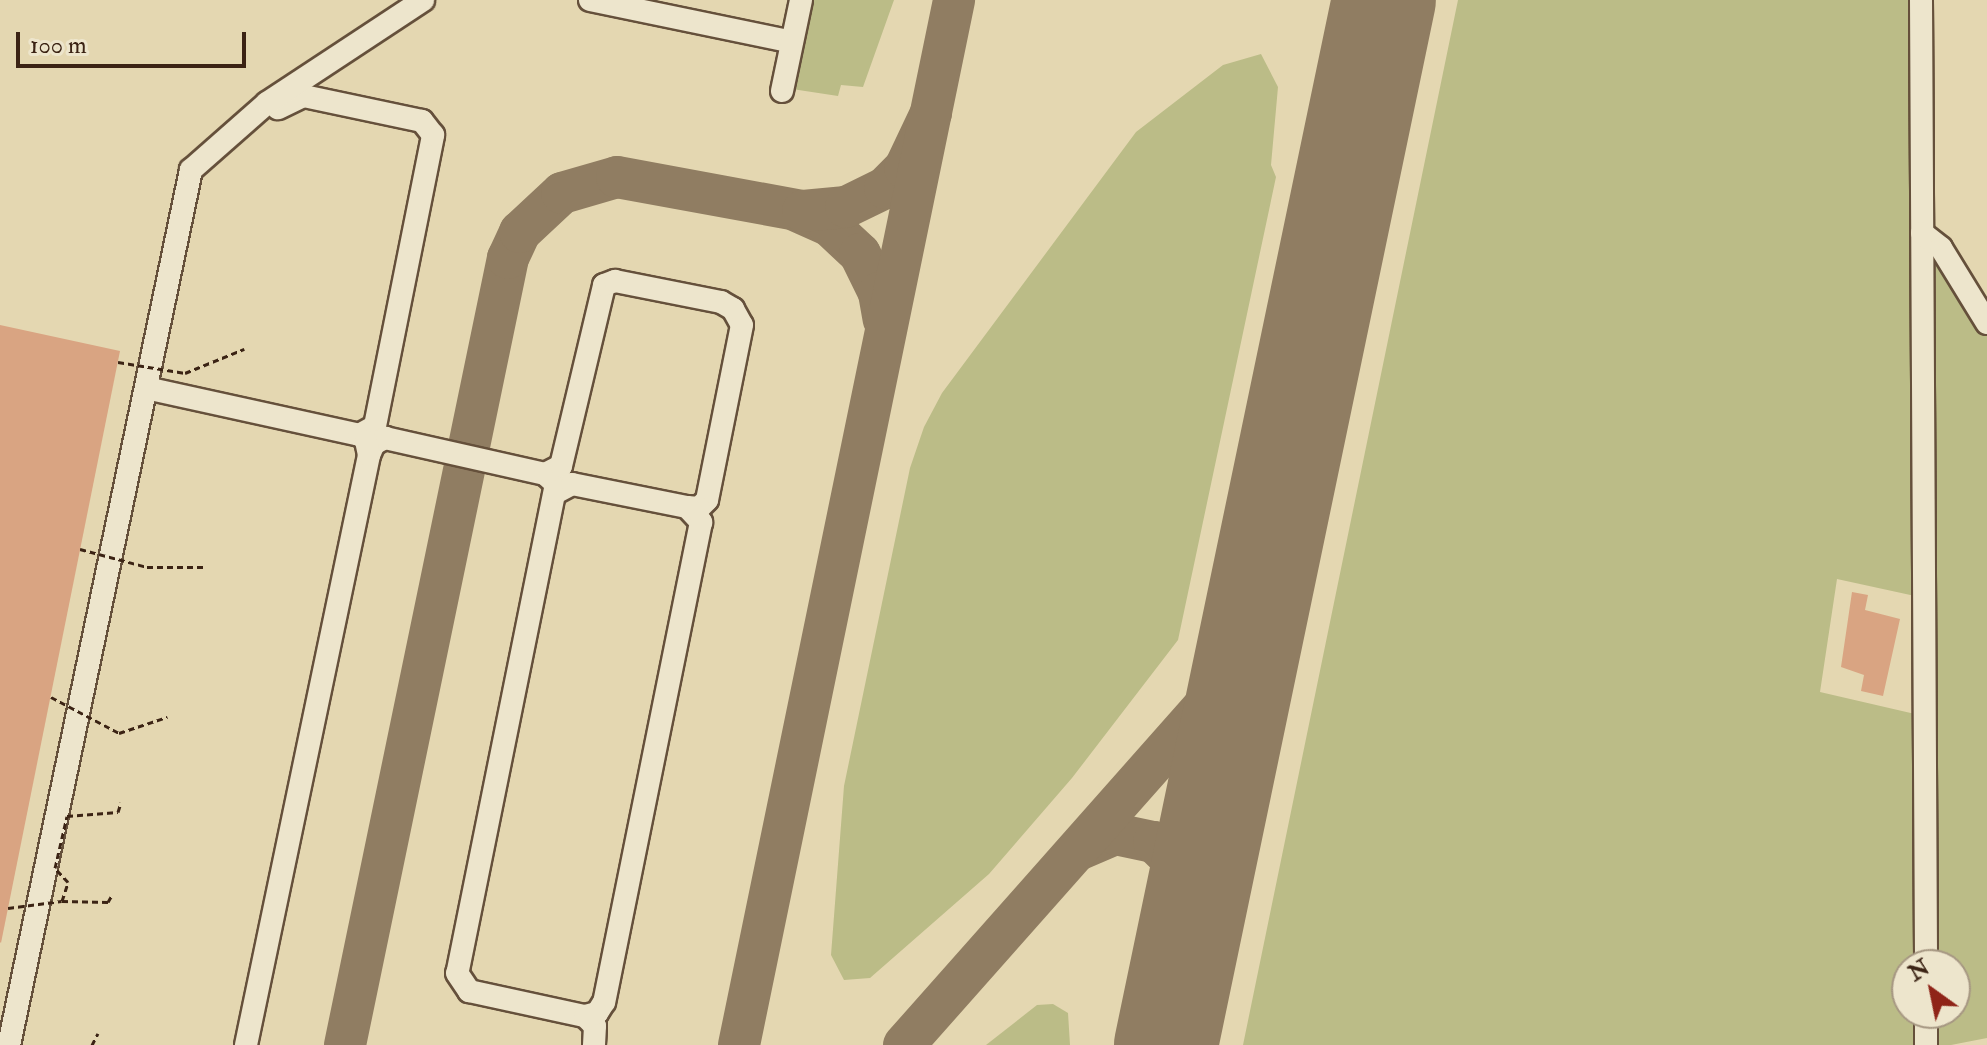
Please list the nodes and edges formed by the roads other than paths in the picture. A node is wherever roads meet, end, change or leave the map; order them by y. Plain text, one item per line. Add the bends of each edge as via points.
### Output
1 (423, 0) edge
2 (590, 0) edge
3 (801, 0) edge
4 (1921, 0) edge
5 (792, 42) junction
6 (782, 91) dead end
7 (234, 128) junction
8 (1922, 233) junction
9 (1987, 323) edge
10 (146, 388) junction
11 (373, 431) junction
12 (559, 478) junction
13 (687, 507) junction
14 (1926, 949) edge
15 (585, 1016) junction
16 (9, 1045) edge
17 (246, 1045) edge
18 (594, 1045) edge

1 - 7 lane
2 - 5 lane
3 - 5 lane
4 - 8 lane
5 - 6 lane
7 - 10 lane via 191,170
7 - 11 lane via 303,96 422,121 431,130
8 - 9 lane via 1941,248
8 - 14 lane
10 - 11 lane
10 - 16 lane
11 - 12 lane
11 - 17 lane
12 - 13 lane
12 - 13 lane via 604,285 615,281 721,302 733,309 742,325 707,500 699,508
12 - 15 lane via 457,973 469,991
13 - 15 lane via 701,522 684,611 604,1002 597,1013
15 - 18 lane via 595,1026

